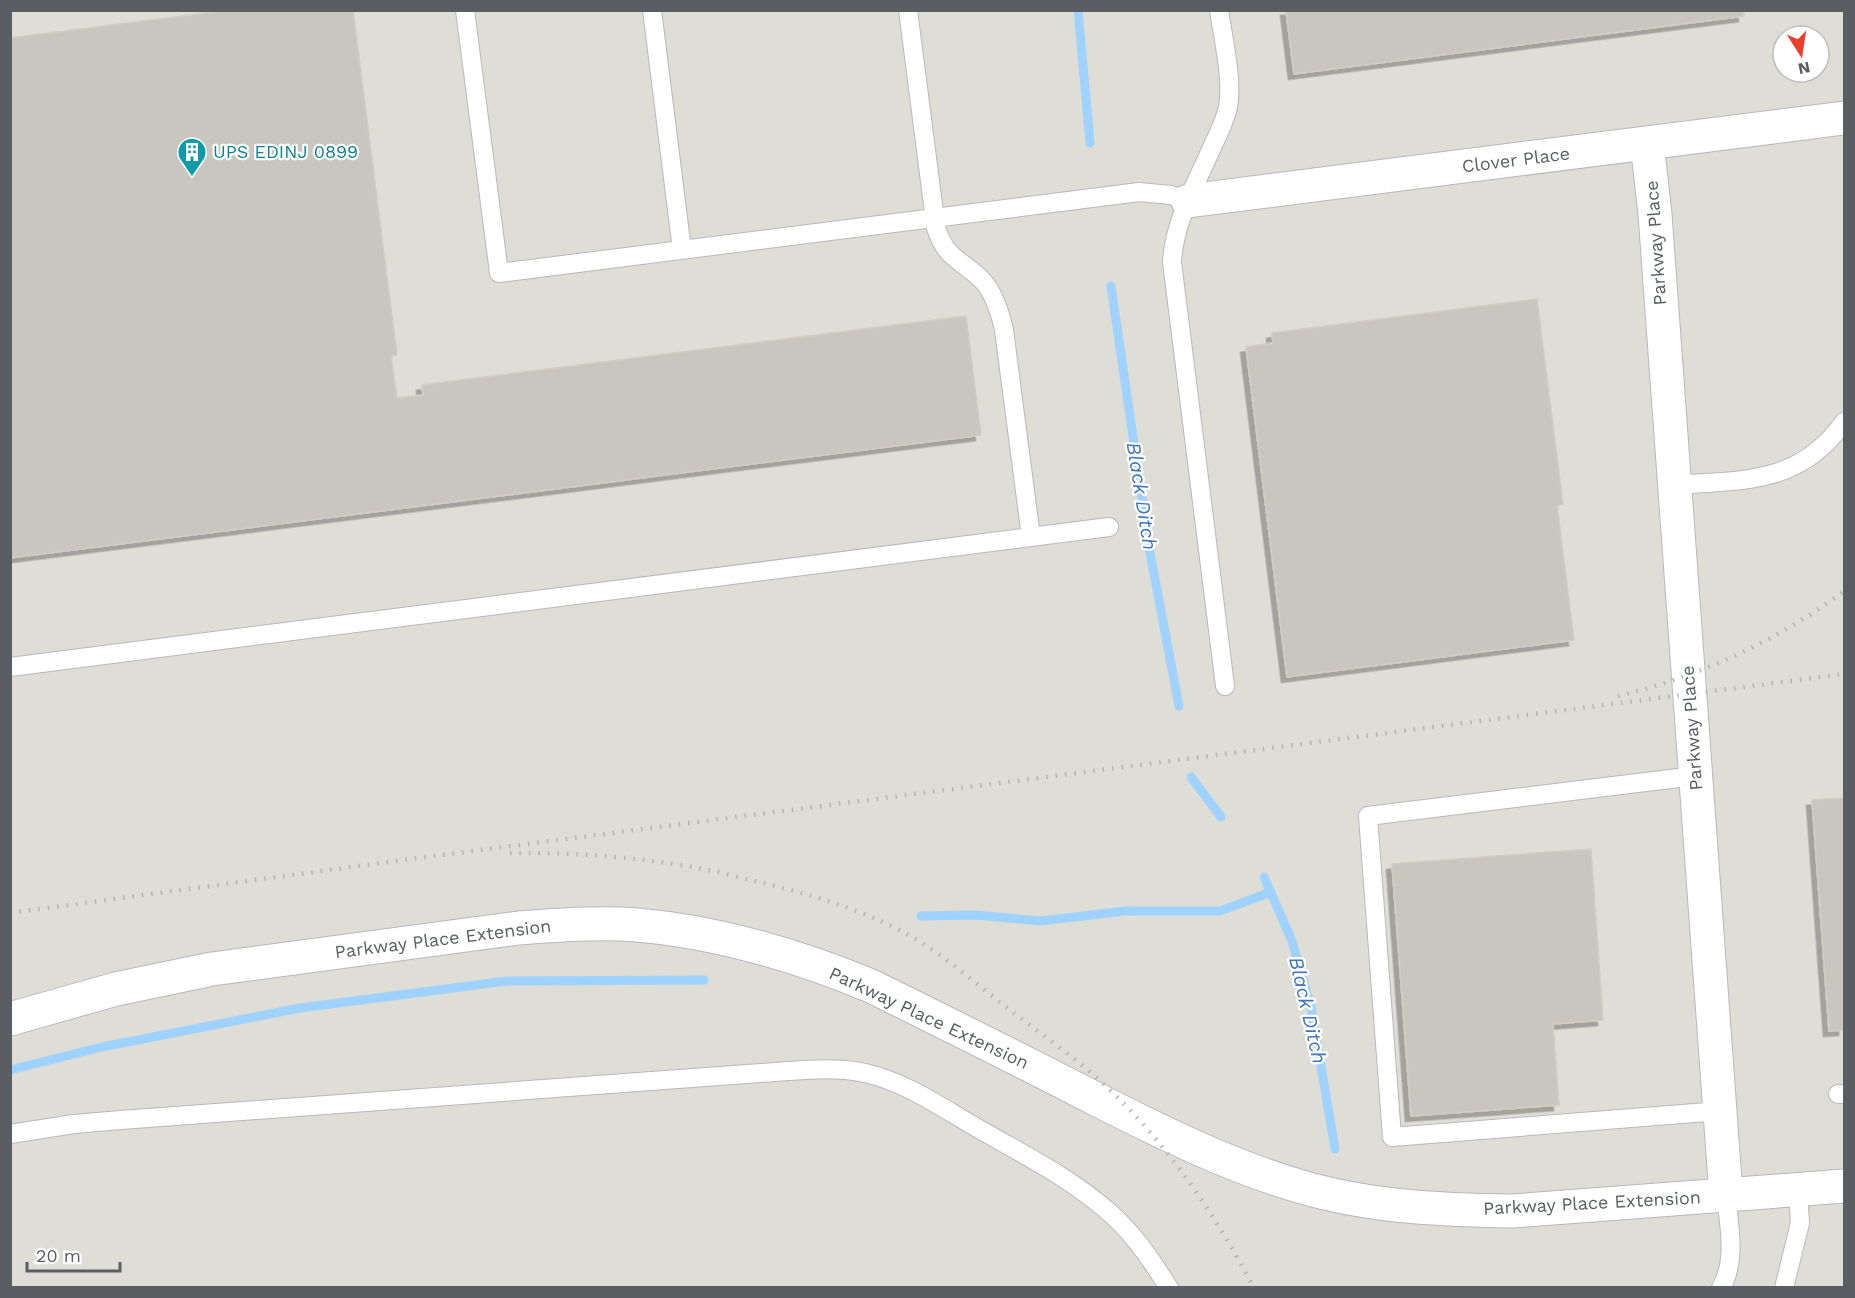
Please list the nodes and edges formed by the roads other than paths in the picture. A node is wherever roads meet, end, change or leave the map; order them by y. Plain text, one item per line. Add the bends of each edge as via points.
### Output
1 (465, 10) edge
2 (652, 10) edge
3 (908, 10) edge
4 (1220, 10) edge
5 (1845, 118) edge
6 (1647, 143) junction
7 (1188, 201) junction
8 (934, 217) junction
9 (682, 250) junction
10 (1845, 422) edge
11 (1673, 485) junction
12 (1109, 527) dead end
13 (1031, 537) junction
14 (10, 667) edge
15 (1225, 686) dead end
16 (1695, 776) junction
17 (10, 1018) edge
18 (1720, 1112) junction
19 (10, 1134) edge
20 (1845, 1186) edge
21 (1798, 1190) junction
22 (1726, 1195) junction
23 (1169, 1287) edge
24 (1721, 1287) edge
25 (1784, 1287) edge

1 - 9 lane via 499,273
2 - 9 lane
3 - 8 lane
4 - 7 lane via 1228,106
5 - 6 main road, Clover Place
6 - 7 main road, Clover Place
6 - 11 main road, Parkway Place
7 - 8 lane via 1139,192
7 - 15 lane via 1172,251 1172,272
8 - 9 lane
8 - 13 lane via 946,250 982,280 1001,316
10 - 11 lane via 1818,452 1785,471 1758,478
11 - 16 main road, Parkway Place
12 - 13 lane
13 - 14 lane
16 - 18 main road, Parkway Place
16 - 18 lane via 1368,816 1392,1137
17 - 22 main road, Parkway Place Extension via 116,989 212,969 475,933 564,925 636,925 736,941 839,973 1220,1158 1304,1188 1399,1205 1513,1211
18 - 22 main road, Parkway Place
19 - 23 lane via 121,1120 776,1072 866,1073 918,1094 1067,1180 1112,1214
20 - 21 main road
21 - 22 main road
21 - 25 lane via 1800,1223
22 - 24 lane via 1730,1266

